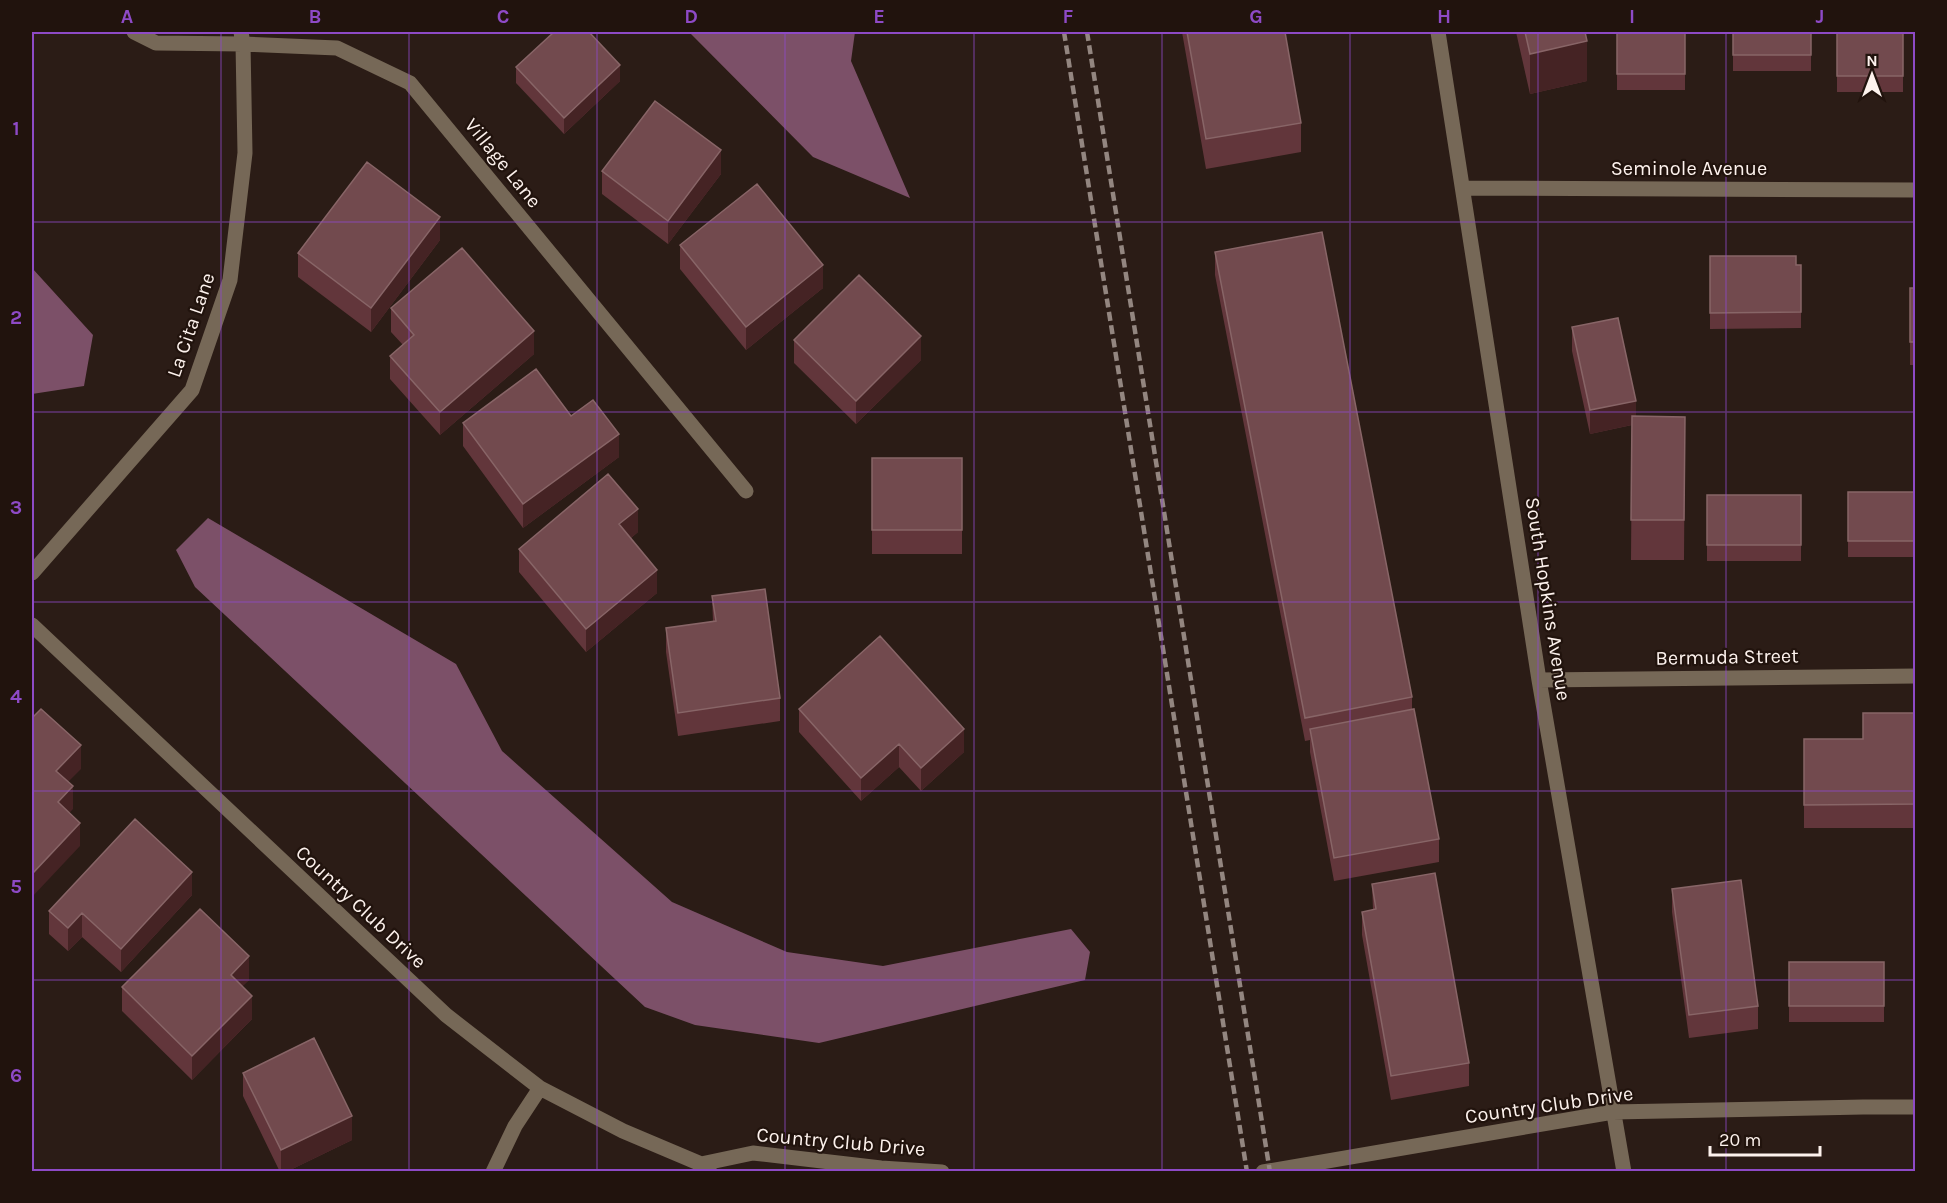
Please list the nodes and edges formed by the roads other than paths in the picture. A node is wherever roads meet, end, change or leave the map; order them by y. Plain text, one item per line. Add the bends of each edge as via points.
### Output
1 (134, 32) edge
2 (1438, 32) edge
3 (242, 38) edge
4 (1463, 188) junction
5 (1916, 190) edge
6 (746, 491) dead end
7 (32, 573) edge
8 (32, 625) edge
9 (1916, 676) edge
10 (1539, 680) junction
11 (540, 1088) junction
12 (1916, 1107) edge
13 (1613, 1112) junction
14 (705, 1168) edge
15 (493, 1172) edge
16 (942, 1172) edge
17 (1263, 1172) edge
18 (1624, 1172) edge

1 - 3 street, Village Lane via 156,43
2 - 4 street, South Hopkins Avenue
3 - 6 street, Village Lane via 337,48 410,83
3 - 7 street, La Cita Lane via 245,153 230,280 192,390
4 - 5 street, Seminole Avenue
4 - 10 street, South Hopkins Avenue
8 - 11 street, Country Club Drive via 446,1015
9 - 10 street, Bermuda Street
10 - 13 street, South Hopkins Avenue
11 - 14 street, Country Club Drive
11 - 15 street via 515,1126
12 - 13 street, Country Club Drive
13 - 17 street, Country Club Drive
13 - 18 street, South Hopkins Avenue
14 - 16 street, Country Club Drive via 753,1153

